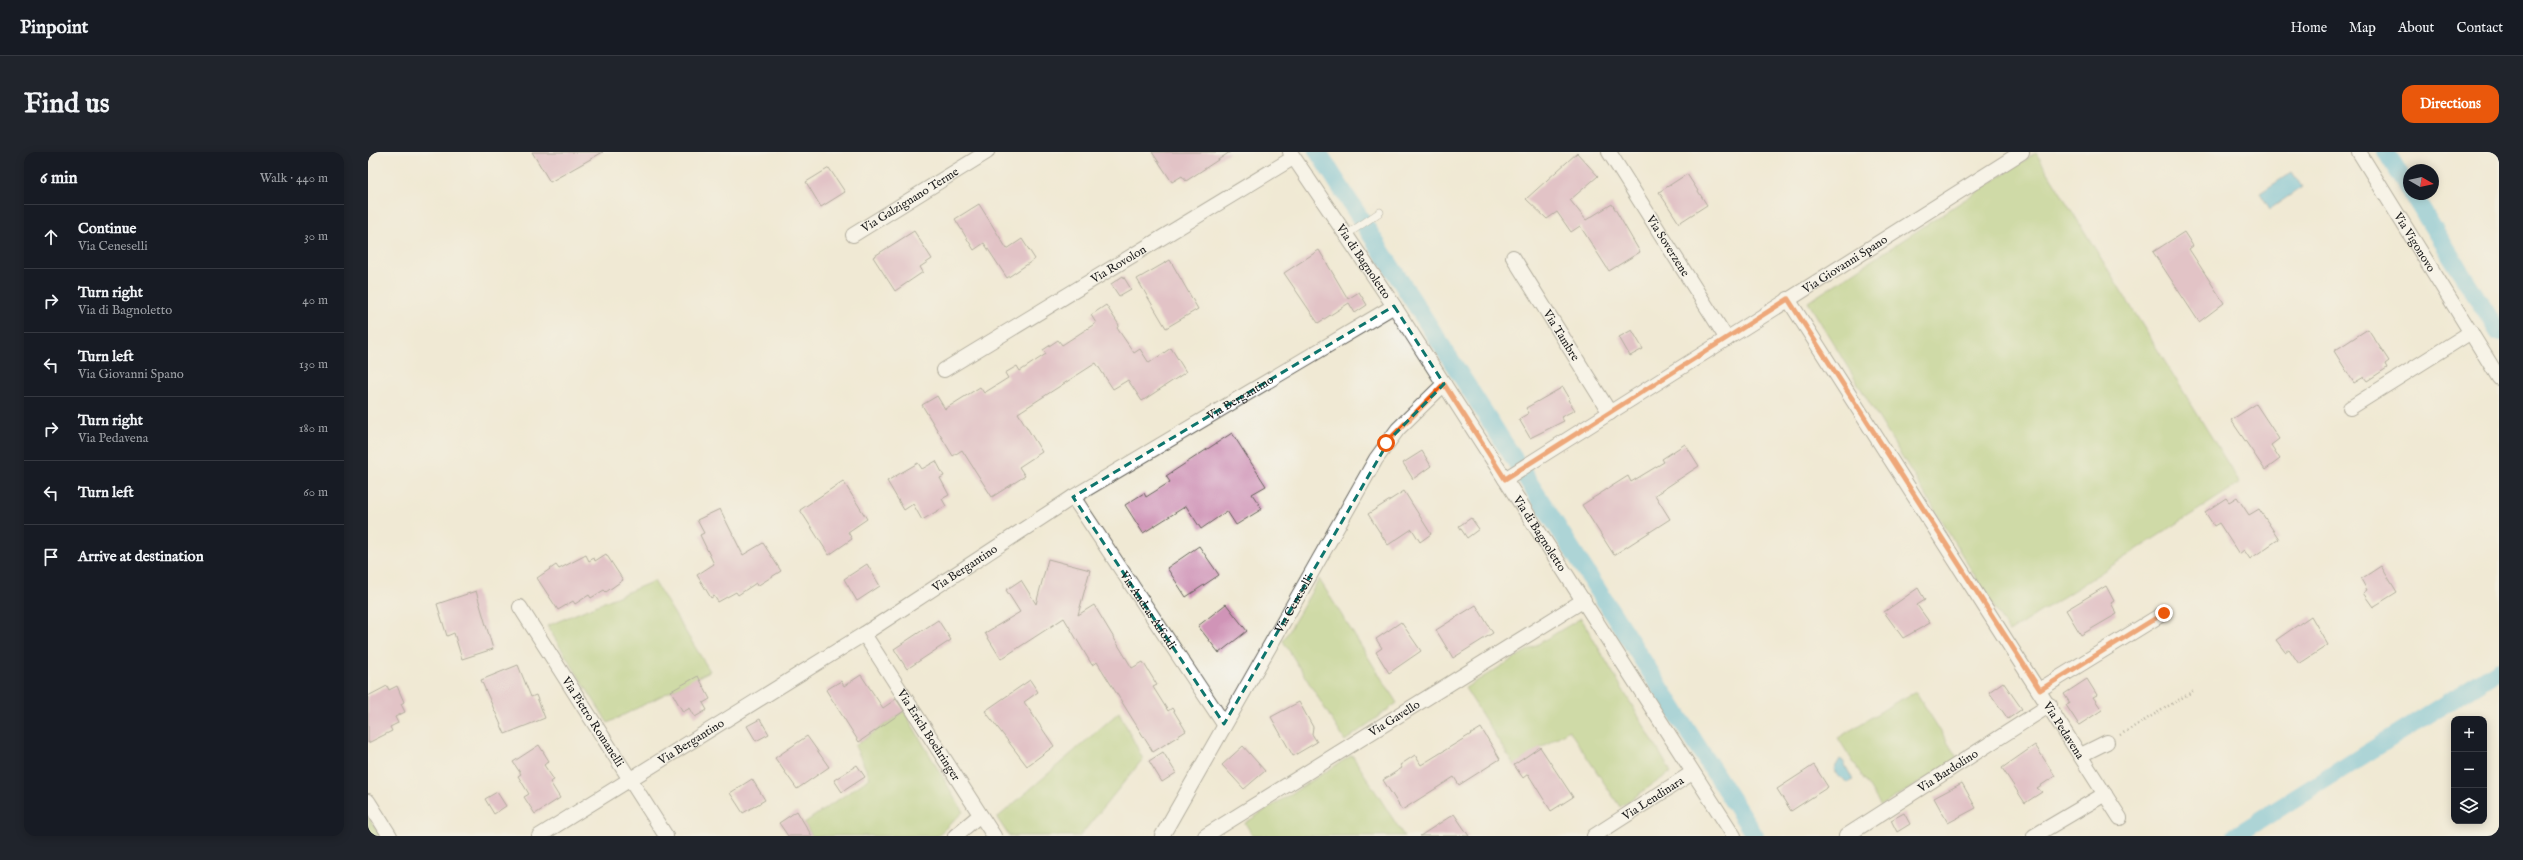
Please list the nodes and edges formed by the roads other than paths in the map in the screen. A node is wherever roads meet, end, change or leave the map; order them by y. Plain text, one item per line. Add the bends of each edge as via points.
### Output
1 (987, 152) edge
2 (1609, 152) edge
3 (2022, 152) edge
4 (2358, 152) edge
5 (1291, 155) edge
6 (1380, 212) dead end
7 (1351, 232) junction
8 (853, 236) dead end
9 (1513, 258) dead end
10 (1788, 299) junction
11 (1394, 306) junction
12 (2471, 332) junction
13 (1727, 339) junction
14 (944, 370) dead end
15 (2499, 378) edge
16 (1444, 384) junction
17 (2350, 408) dead end
18 (1610, 413) junction
19 (1510, 476) junction
20 (1073, 497) junction
21 (1584, 600) junction
22 (520, 607) dead end
23 (2164, 613) dead end
24 (864, 634) junction
25 (2040, 690) junction
26 (2050, 705) junction
27 (1224, 724) junction
28 (2107, 742) road end
29 (2081, 755) junction
30 (1692, 773) junction
31 (630, 780) junction
32 (2105, 794) junction
33 (368, 801) edge
34 (980, 815) junction
35 (2120, 818) dead end
36 (390, 836) edge
37 (539, 836) edge
38 (666, 836) edge
39 (955, 836) edge
40 (994, 836) edge
41 (1162, 836) edge
42 (1205, 836) edge
43 (1594, 836) edge
44 (1734, 836) edge
45 (1846, 836) edge
46 (2034, 836) edge

1 - 8 street, Via Galzignano Terme
2 - 13 street, Via Soverzene
3 - 10 street, Via Giovanni Spano
4 - 12 street, Via Vigonovo
5 - 7 street, Via di Bagnoletto
5 - 14 street, Via Rovolon
6 - 7 lane
7 - 11 street, Via di Bagnoletto
9 - 18 street, Via Tambre
10 - 13 street, Via Giovanni Spano
10 - 25 street, Via Pedavena
11 - 16 street, Via di Bagnoletto
11 - 20 street, Via Bergantino
12 - 15 street, Via Vigonovo
12 - 17 street
13 - 18 street, Via Giovanni Spano
16 - 19 street, Via di Bagnoletto
16 - 27 street, Via Ceneselli via 1398,429 1376,459
18 - 19 street, Via Giovanni Spano
19 - 21 street, Via di Bagnoletto
20 - 24 street, Via Bergantino
20 - 27 street, Via Andras Alfoldi
21 - 30 street, Via di Bagnoletto
21 - 42 street, Via Gavello
22 - 31 street, Via Pietro Romanelli
23 - 25 street
24 - 31 street, Via Bergantino
24 - 34 street, Via Erich Boehringer
25 - 26 street, Via Pedavena
26 - 29 street, Via Pedavena
26 - 45 street, Via Bardolino
27 - 41 street, Via Ceneselli
28 - 29 street
29 - 32 street, Via Pedavena
30 - 43 street, Via Lendinara
30 - 44 street, Via di Bagnoletto
31 - 37 street, Via Bergantino
31 - 38 street, Via Pietro Romanelli
32 - 35 street, Via Pedavena
32 - 46 street
33 - 36 street
34 - 39 street
34 - 40 street, Via Erich Boehringer

